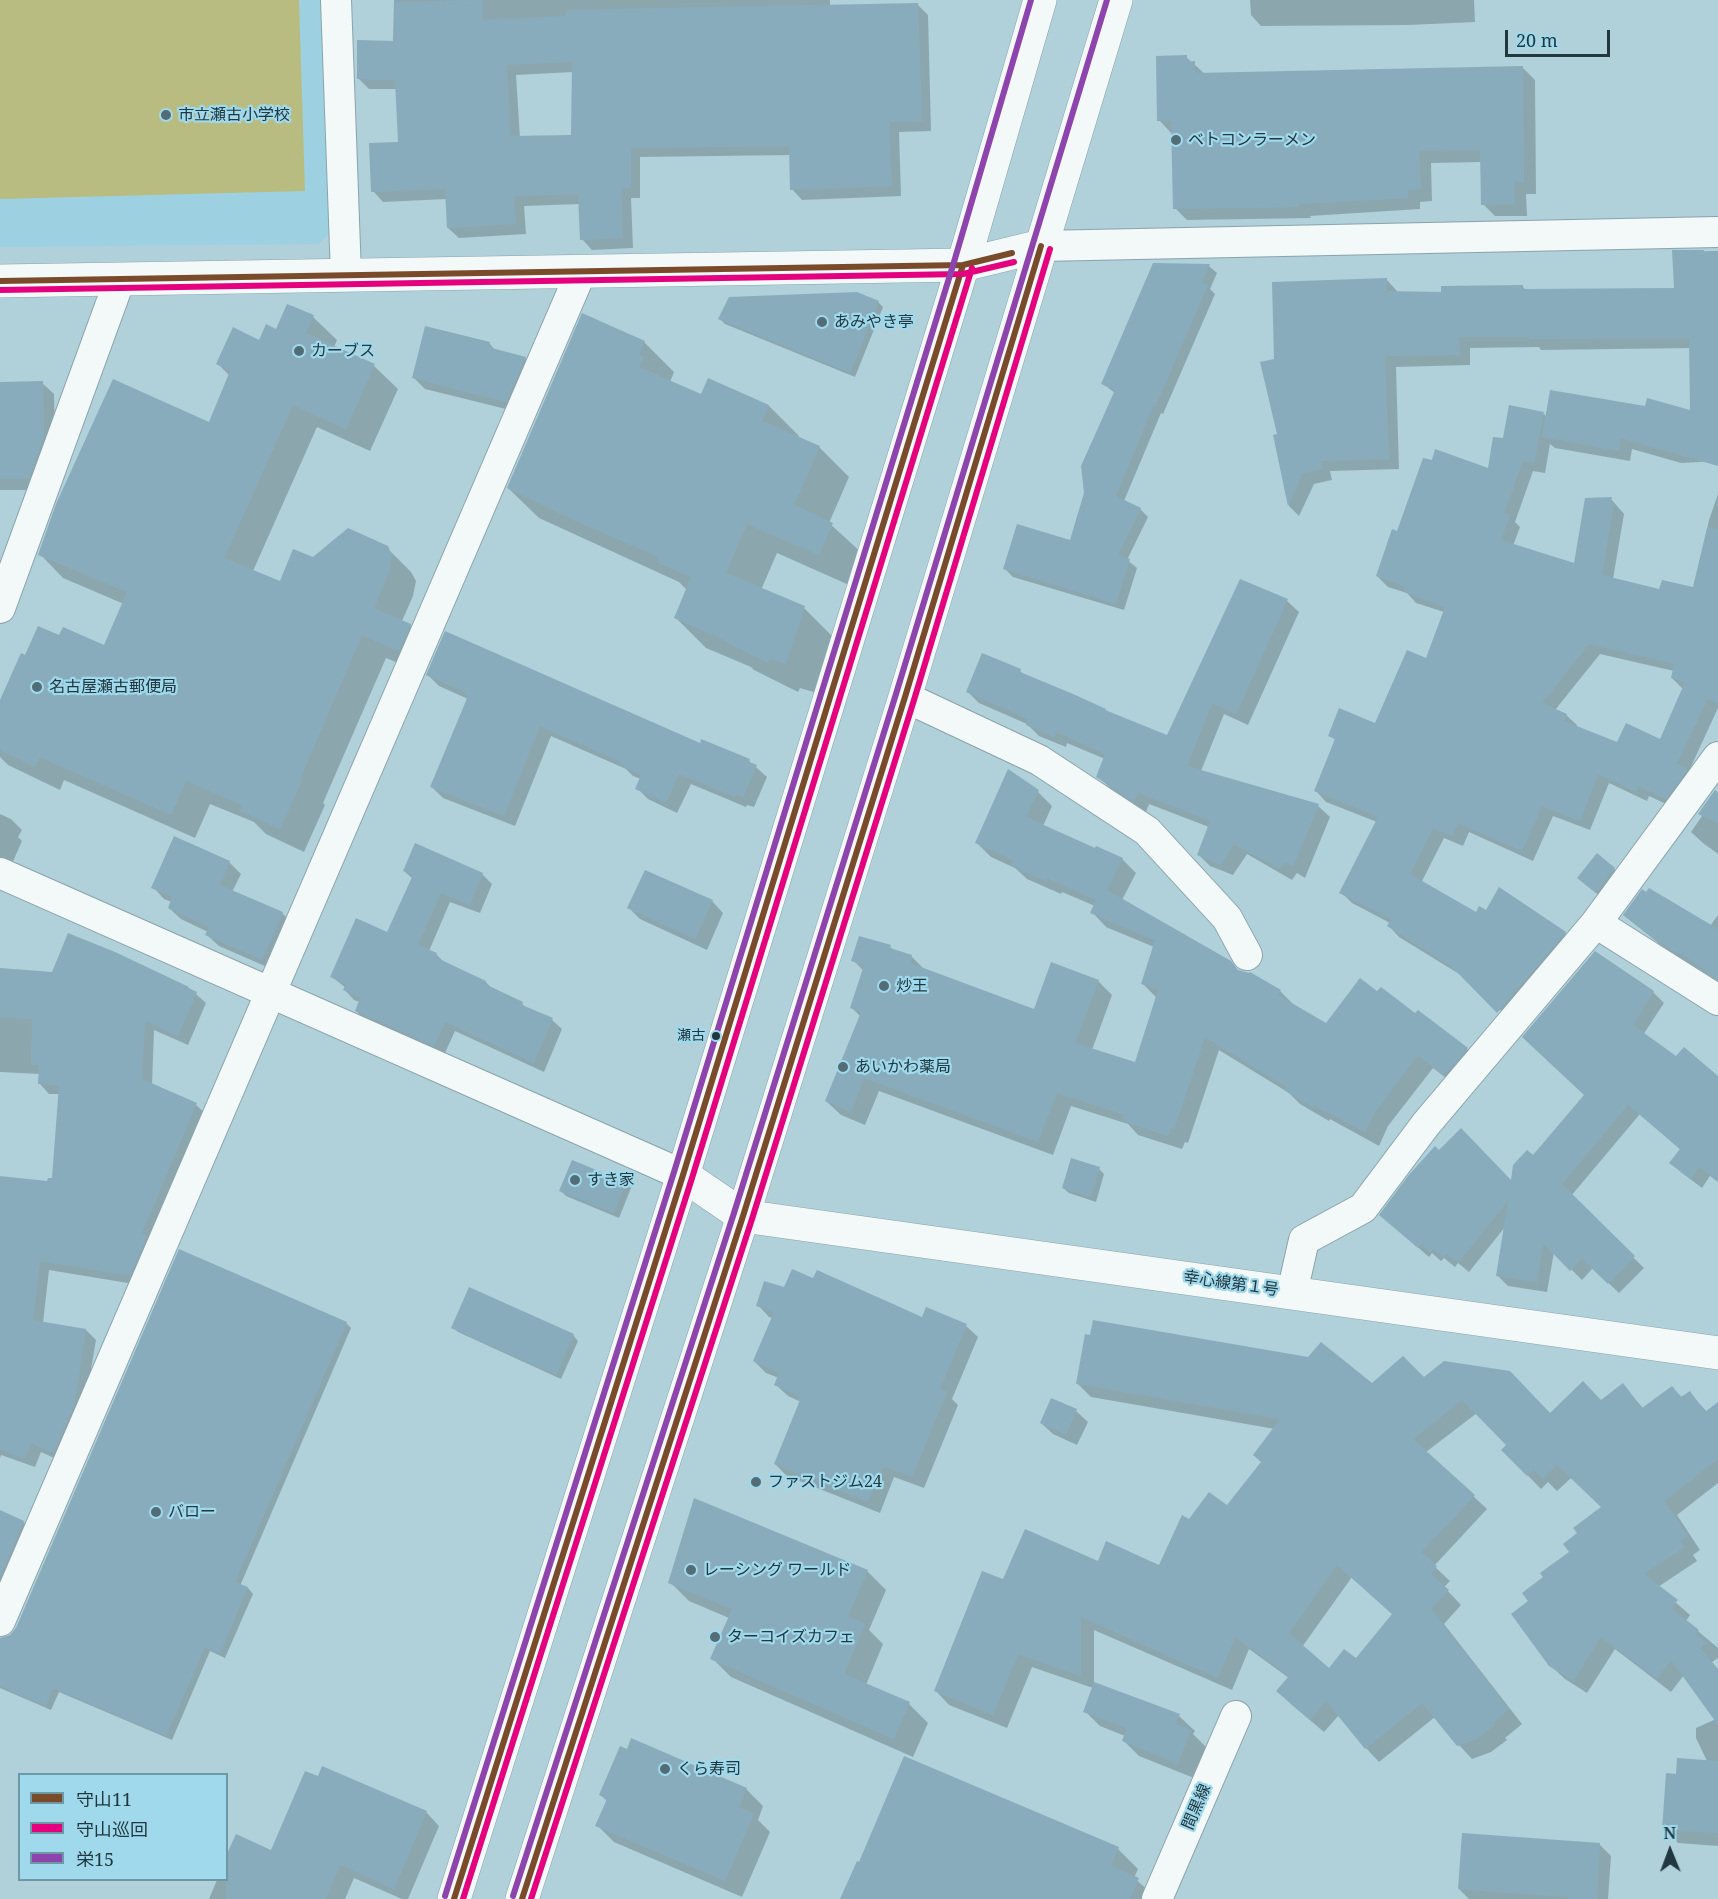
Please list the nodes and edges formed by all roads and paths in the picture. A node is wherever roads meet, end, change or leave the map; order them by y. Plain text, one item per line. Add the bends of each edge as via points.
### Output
1 (336, 0) edge
2 (1040, 0) edge
3 (1116, 0) edge
4 (1718, 232) edge
5 (1041, 246) junction
6 (963, 265) junction
7 (581, 272) junction
8 (346, 274) junction
9 (120, 279) junction
10 (0, 281) edge
11 (0, 608) edge
12 (905, 696) junction
13 (1718, 757) edge
14 (0, 873) edge
15 (1596, 922) junction
16 (1247, 956) dead end
17 (271, 992) junction
18 (1718, 1000) edge
19 (683, 1175) junction
20 (743, 1216) junction
21 (1293, 1293) junction
22 (1718, 1353) edge
23 (0, 1621) edge
24 (1236, 1716) dead end
25 (454, 1899) edge
26 (522, 1899) edge
27 (1157, 1899) edge

1 - 8 street
2 - 6 main road
3 - 5 main road
4 - 5 street
5 - 6 main road
5 - 12 main road
6 - 7 main road
6 - 19 main road
7 - 8 main road
7 - 17 street
8 - 9 main road
9 - 10 main road
9 - 11 street
12 - 16 street via 1040,760 1148,831 1227,918
12 - 20 main road
13 - 15 street
14 - 17 street
15 - 18 street
15 - 21 street via 1426,1124 1363,1208 1305,1240
17 - 19 street
17 - 23 street
19 - 20 main road
19 - 25 main road
20 - 21 main road, 幸心線第１号
20 - 26 main road
21 - 22 main road, 幸心線第１号
24 - 27 street, 間黒線

